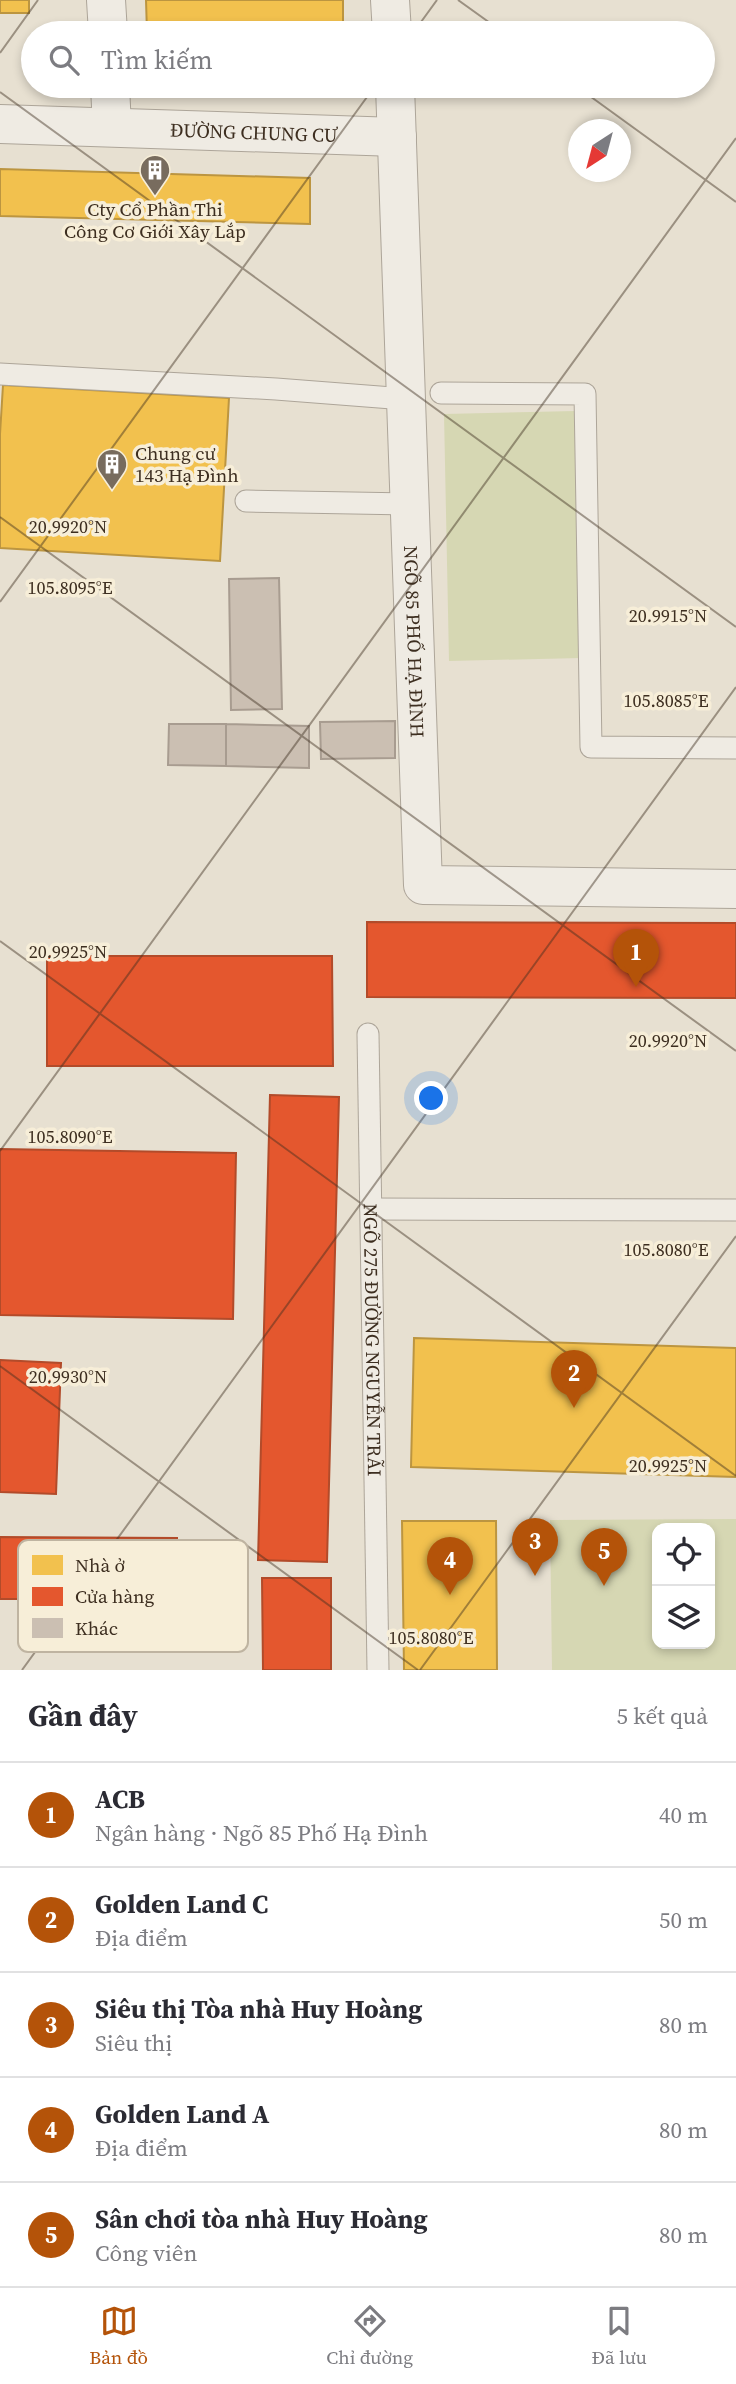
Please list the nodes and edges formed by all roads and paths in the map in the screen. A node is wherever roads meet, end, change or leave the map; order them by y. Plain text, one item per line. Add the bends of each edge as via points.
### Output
1 (106, 0) edge
2 (390, 0) edge
3 (107, 21) edge
4 (391, 21) edge
5 (111, 98) edge
6 (395, 98) edge
7 (0, 124) edge
8 (112, 127) junction
9 (397, 137) junction
10 (0, 374) edge
11 (423, 396) junction
12 (246, 501) dead end
13 (409, 503) junction
14 (736, 748) edge
15 (736, 889) edge
16 (368, 1034) dead end
17 (371, 1209) junction
18 (736, 1210) edge
19 (378, 1670) edge

1 - 3 street
2 - 4 street
5 - 8 street
6 - 9 street, NGÕ 85 PHỐ HẠ ĐÌNH
7 - 8 street, ĐƯỜNG CHUNG CƯ
8 - 9 street, ĐƯỜNG CHUNG CƯ
9 - 11 street, NGÕ 85 PHỐ HẠ ĐÌNH
10 - 11 lane
11 - 13 street, NGÕ 85 PHỐ HẠ ĐÌNH
11 - 14 lane via 585,394 591,747
12 - 13 lane
13 - 15 street, NGÕ 85 PHỐ HẠ ĐÌNH via 423,885
16 - 17 lane
17 - 18 lane, NGÕ 275 ĐƯỜNG NGUYỄN TRÃI
17 - 19 lane, NGÕ 275 ĐƯỜNG NGUYỄN TRÃI

